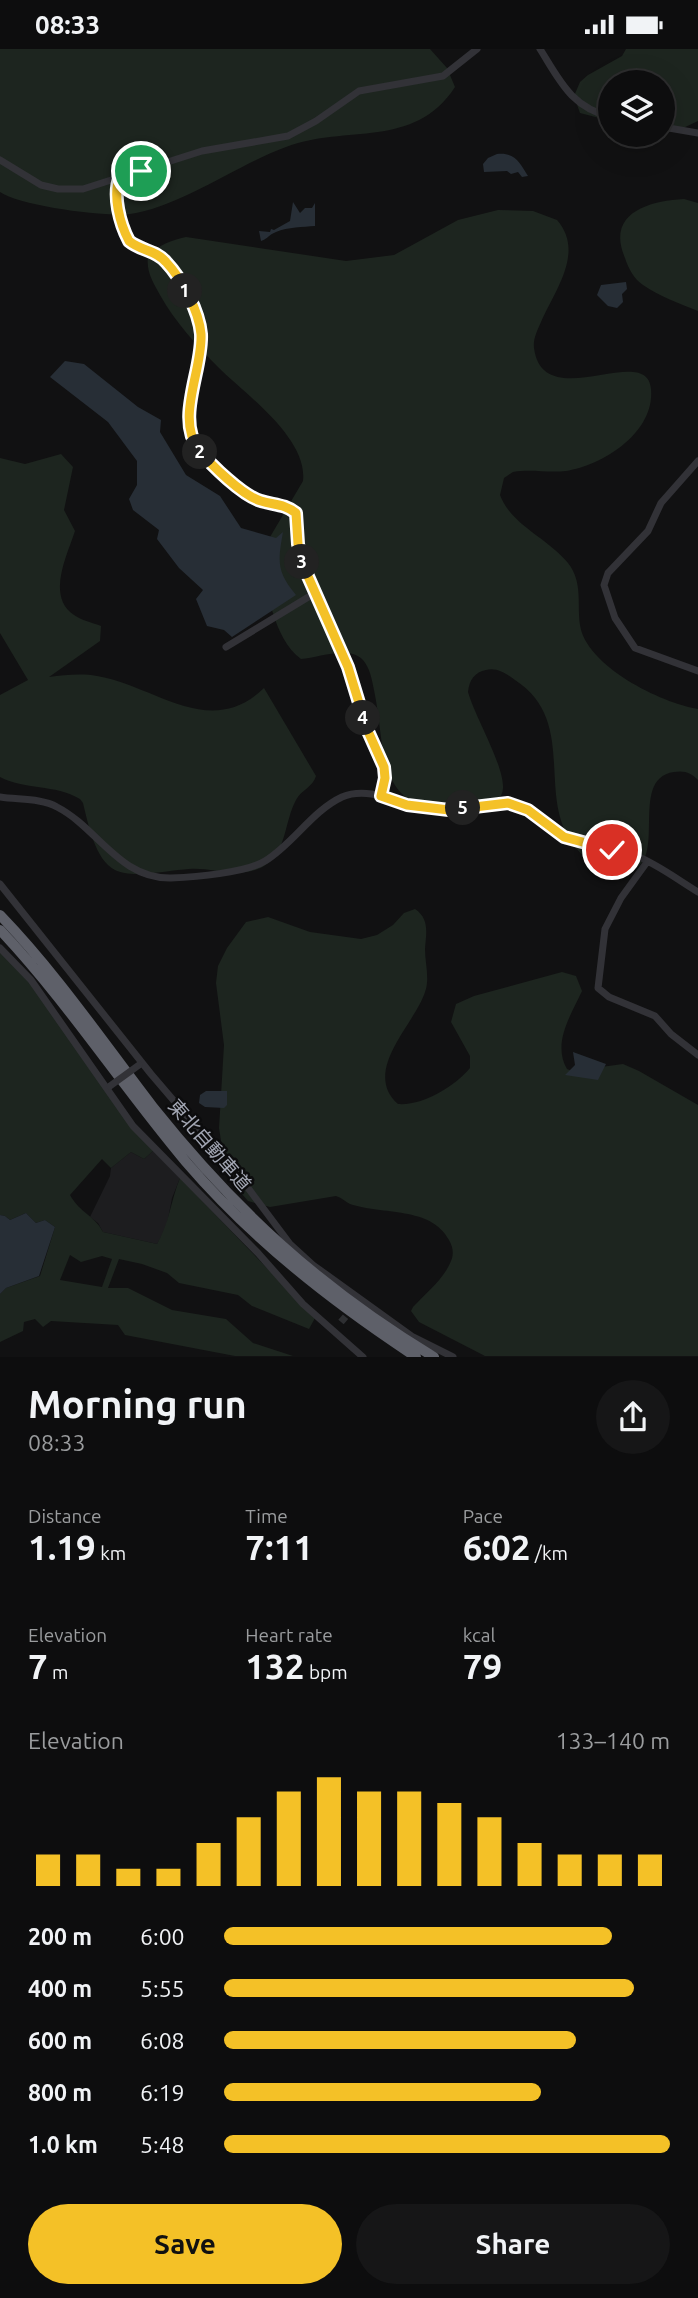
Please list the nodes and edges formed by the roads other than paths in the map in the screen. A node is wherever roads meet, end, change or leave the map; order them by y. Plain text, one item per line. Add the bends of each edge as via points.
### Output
1 (477, 49) edge
2 (540, 49) edge
3 (598, 113) edge
4 (675, 129) edge
5 (698, 133) edge
6 (0, 160) edge
7 (120, 176) junction
8 (698, 461) edge
9 (315, 593) junction
10 (226, 647) dead end
11 (698, 671) edge
12 (381, 796) junction
13 (0, 797) edge
14 (647, 862) junction
15 (0, 884) edge
16 (698, 892) edge
17 (0, 915) edge
18 (0, 930) edge
19 (0, 948) edge
20 (698, 1055) edge
21 (140, 1063) junction
22 (108, 1086) junction
23 (341, 1322) tunnel mouth
24 (333, 1328) junction
25 (363, 1356) edge
26 (416, 1356) edge
27 (434, 1356) edge
28 (453, 1356) edge

1 - 7 street via 443,76 359,91 288,136 202,151
2 - 3 street via 582,107
4 - 5 street
6 - 7 street via 41,185 58,189 82,190
7 - 9 street via 117,190 125,233 135,246 167,263 200,327 190,419 193,440 212,464 249,495 296,513 299,551
8 - 11 street via 665,498 648,531 608,572 604,585 615,618 635,647
9 - 10 street
9 - 12 street via 384,767
12 - 13 street via 355,793 341,798 265,861 251,867 171,878 155,877 118,859 56,806
12 - 14 street via 407,805 449,810 508,803 528,810 564,837
14 - 16 street
14 - 20 street via 605,929 598,988 655,1016
15 - 21 street
17 - 27 highway, 東北自動車道 via 153,1107 237,1203 316,1277
18 - 26 highway, 東北自動車道 via 63,1003 146,1113 230,1209 344,1309
19 - 22 street via 31,980
21 - 22 street, bridge
21 - 28 street via 245,1184 290,1244 359,1300 413,1337
22 - 24 street via 133,1126 155,1150 303,1304
23 - 24 street
24 - 25 street

